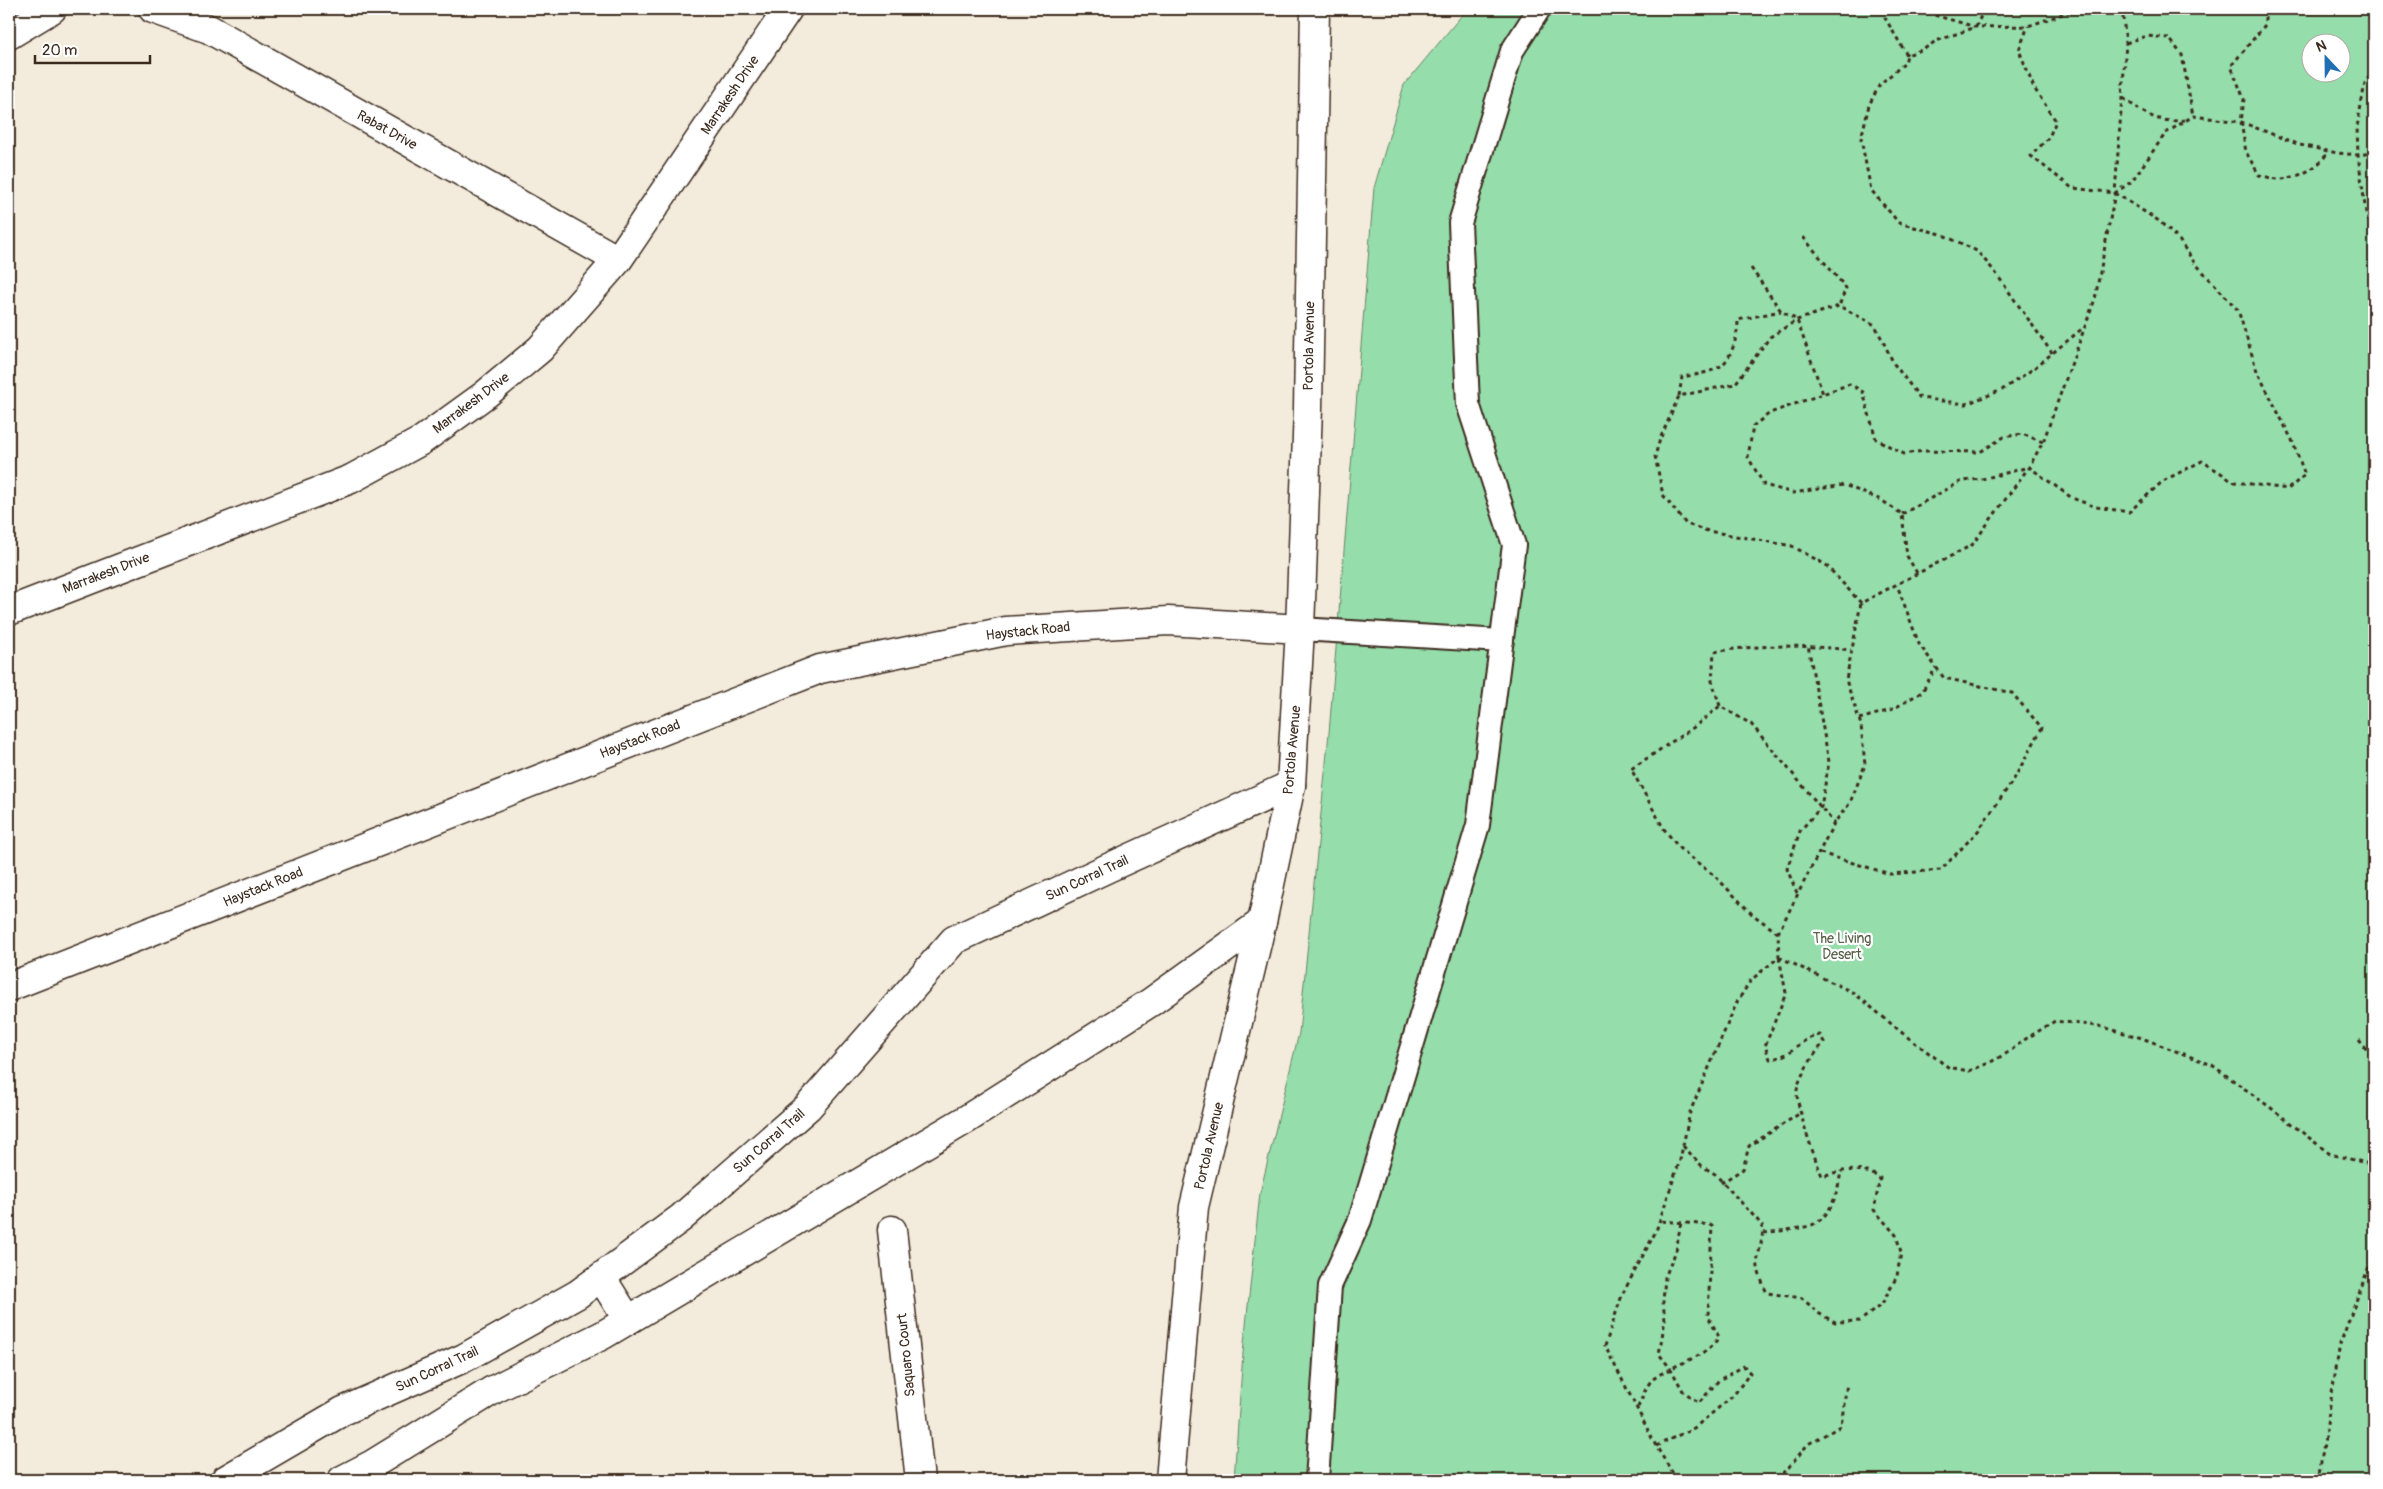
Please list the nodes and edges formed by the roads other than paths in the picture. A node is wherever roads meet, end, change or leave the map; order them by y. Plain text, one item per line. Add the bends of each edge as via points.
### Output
1 (52, 9) edge
2 (153, 9) edge
3 (788, 9) edge
4 (1315, 9) edge
5 (1539, 9) edge
6 (9, 34) edge
7 (618, 260) junction
8 (9, 611) edge
9 (1300, 629) junction
10 (1502, 642) junction
11 (1291, 785) junction
12 (1262, 922) junction
13 (9, 987) edge
14 (892, 1230) dead end
15 (601, 1277) junction
16 (628, 1320) junction
17 (225, 1480) edge
18 (342, 1480) edge
19 (920, 1480) edge
20 (1170, 1480) edge
21 (1317, 1480) edge

1 - 6 street
2 - 7 street, Rabat Drive via 209,30
3 - 7 street, Marrakesh Drive
4 - 9 street, Portola Avenue
5 - 10 lane via 1512,51 1460,223 1468,404 1514,545
7 - 8 street, Marrakesh Drive via 540,349 486,394 421,441 351,479
9 - 10 lane
9 - 11 street, Portola Avenue
9 - 13 street, Haystack Road via 1168,621 1006,631 820,669
10 - 21 lane via 1478,826 1360,1220 1330,1286
11 - 12 street, Portola Avenue
11 - 15 street, Sun Corral Trail via 954,940 808,1107 681,1218
12 - 16 street via 1151,1002 968,1119
12 - 20 street, Portola Avenue via 1194,1207
14 - 19 street, Saquaro Court
15 - 16 street
15 - 17 street, Sun Corral Trail via 578,1294 464,1358 343,1411
16 - 18 street via 603,1336 493,1390

